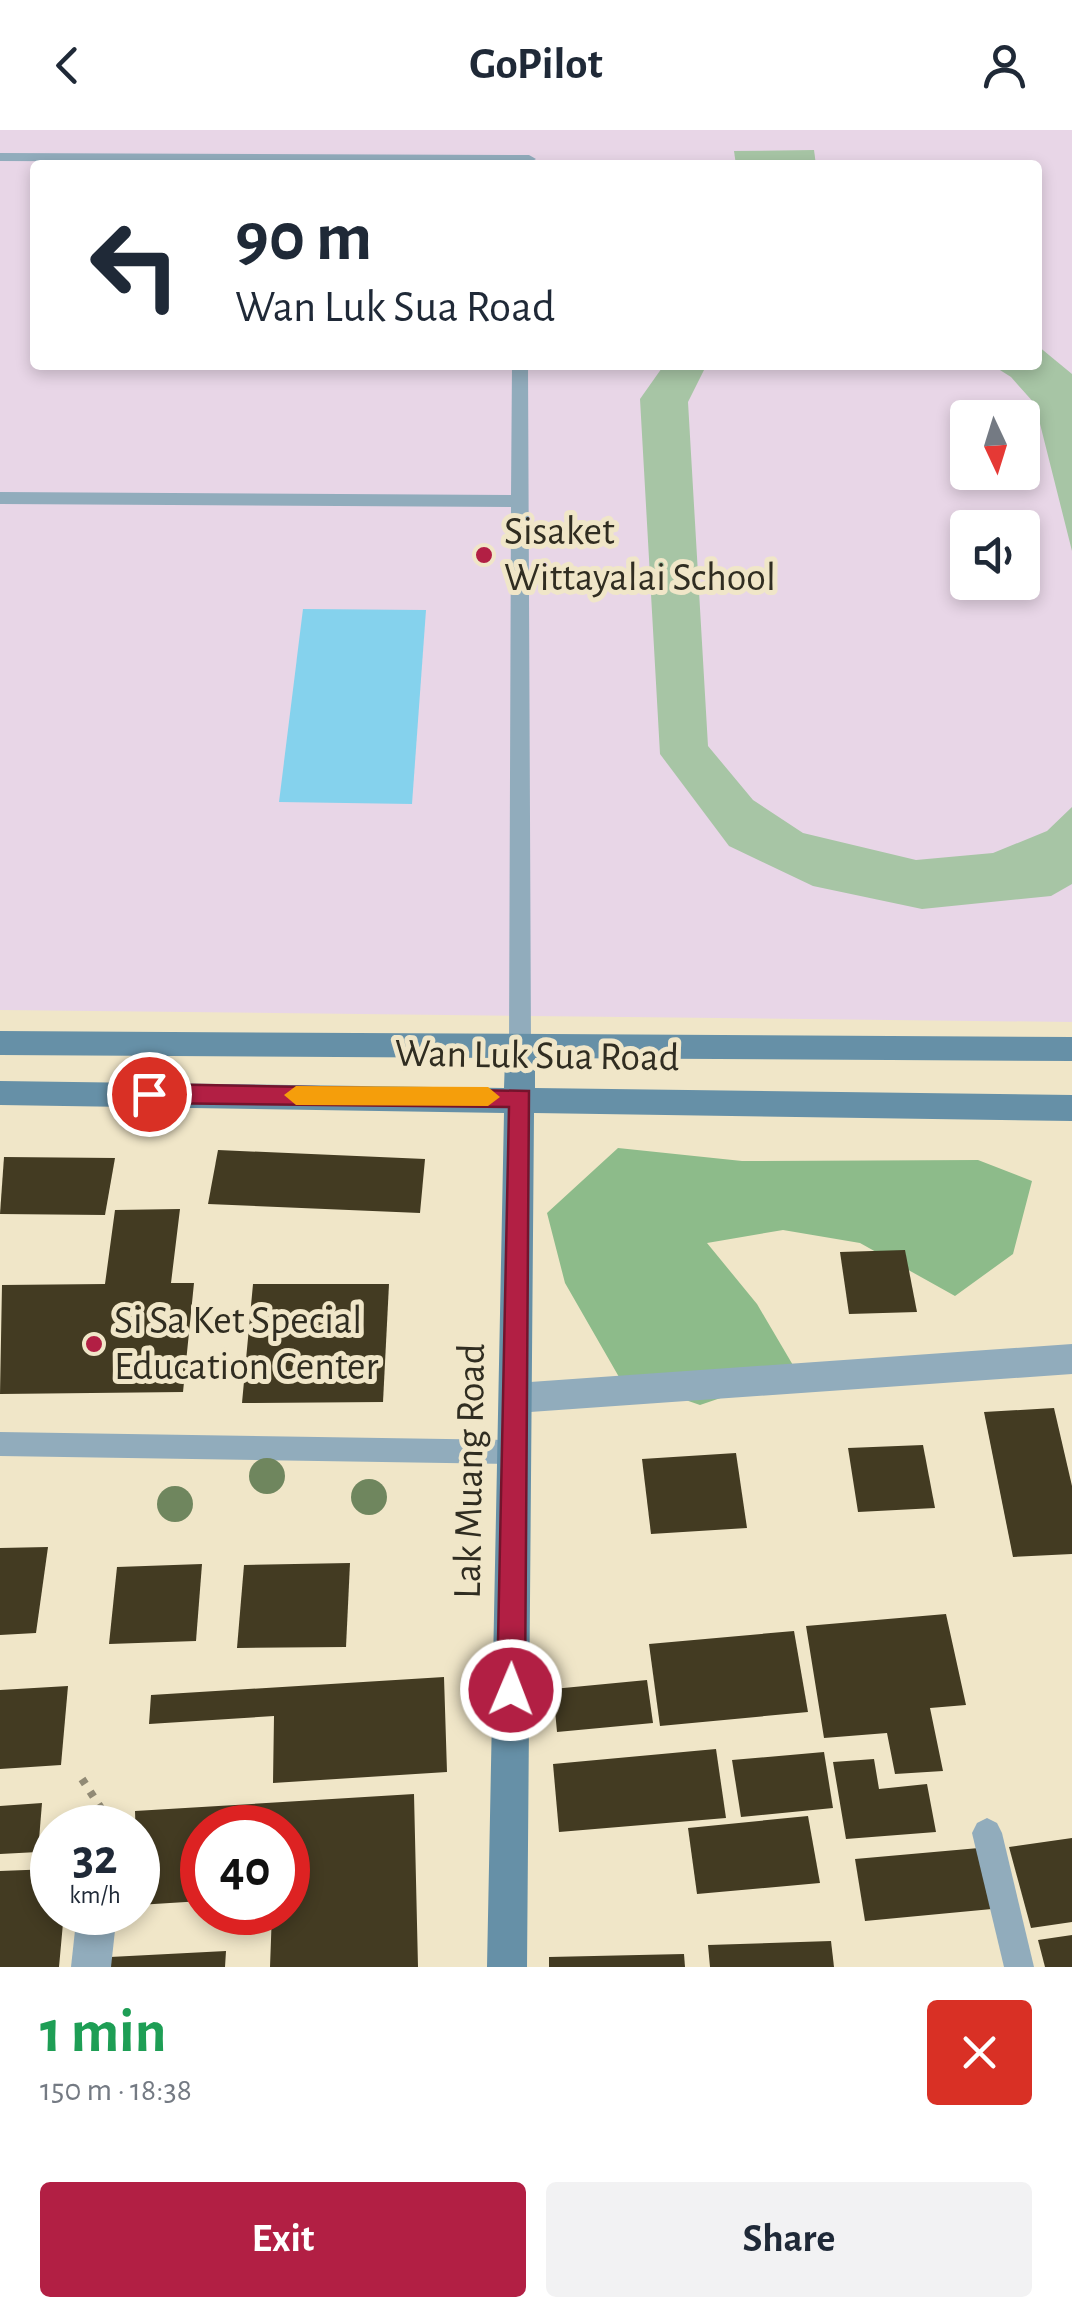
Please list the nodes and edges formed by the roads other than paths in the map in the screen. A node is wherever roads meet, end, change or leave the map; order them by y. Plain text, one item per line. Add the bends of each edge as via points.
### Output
1 (0, 157) edge
2 (529, 159) dead end
3 (520, 370) edge
4 (0, 498) edge
5 (520, 501) junction
6 (0, 1043) edge
7 (520, 1045) junction
8 (1072, 1050) edge
9 (0, 1092) edge
10 (520, 1097) junction
11 (1072, 1108) edge
12 (1072, 1359) edge
13 (516, 1398) junction
14 (0, 1444) edge
15 (515, 1452) junction
16 (987, 1833) dead end
17 (95, 1935) edge
18 (91, 1967) edge
19 (506, 1967) edge
20 (1019, 1967) edge

1 - 2 lane
3 - 5 lane
4 - 5 lane
5 - 7 lane
6 - 7 street, Wan Luk Sua Road
7 - 8 street, Wan Luk Sua Road
7 - 10 street, Lak Muang Road
9 - 10 street, Wan Luk Sua Road
10 - 11 street, Wan Luk Sua Road
10 - 13 street, Lak Muang Road
12 - 13 street
13 - 15 street, Lak Muang Road
14 - 15 lane
15 - 19 street, Lak Muang Road
16 - 20 lane
17 - 18 street

